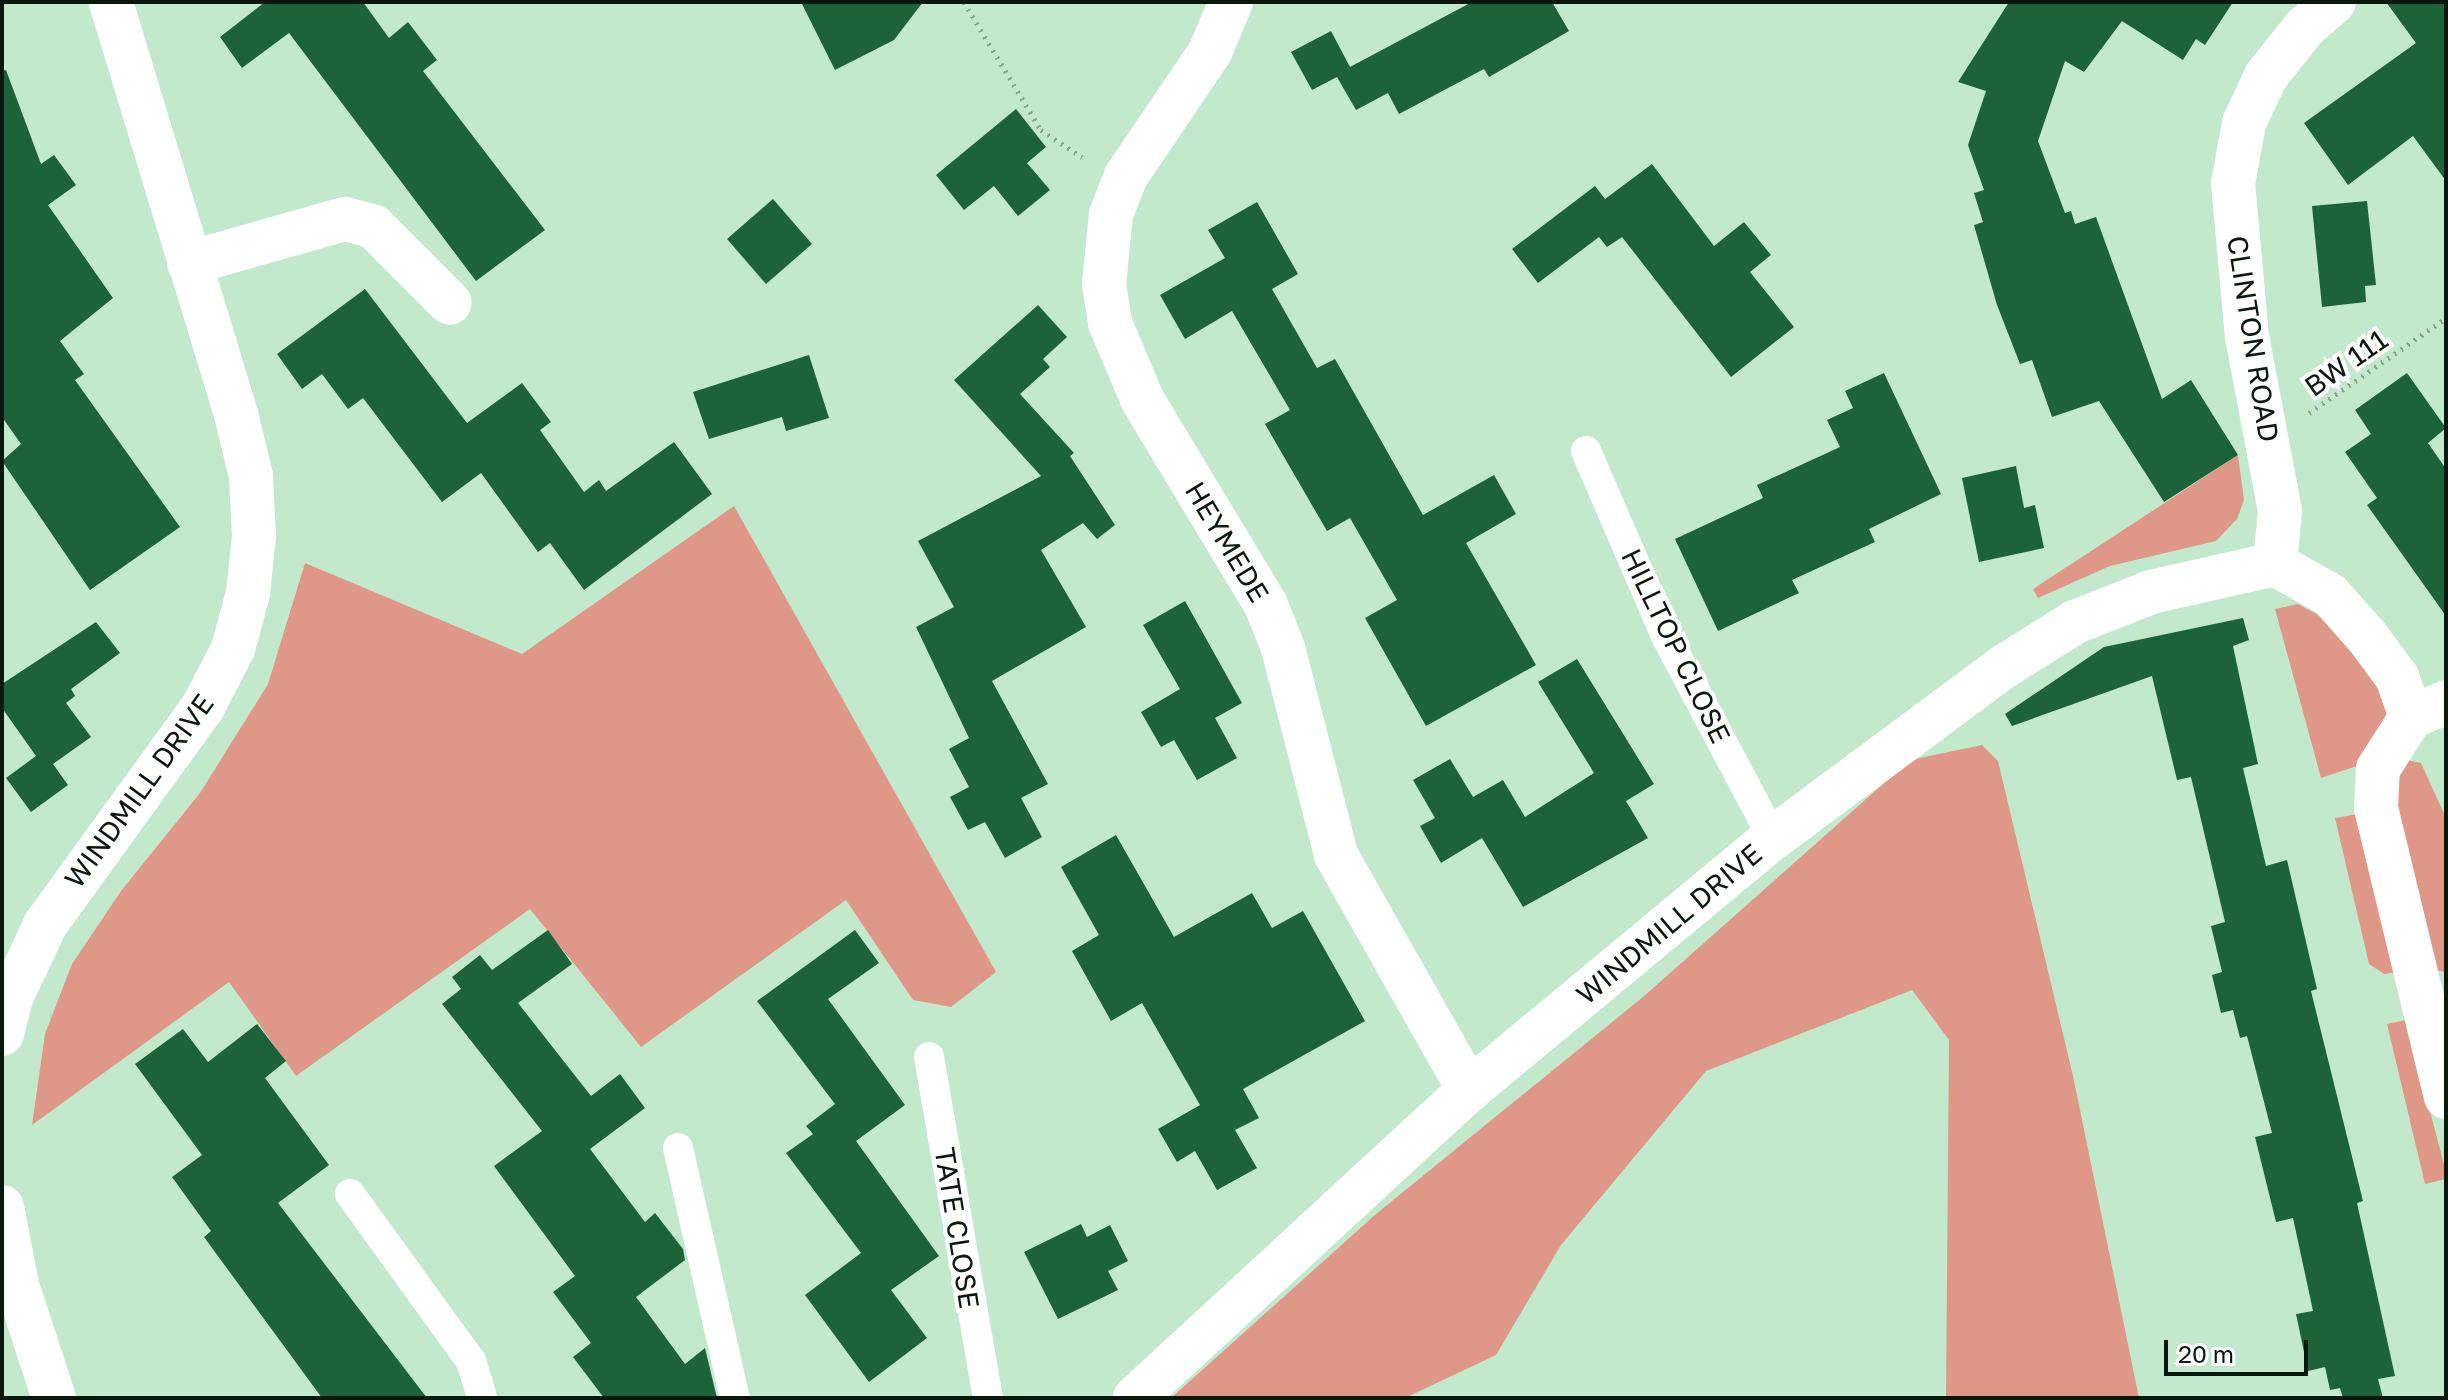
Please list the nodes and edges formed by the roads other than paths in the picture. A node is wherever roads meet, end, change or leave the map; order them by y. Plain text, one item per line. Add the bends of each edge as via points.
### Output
1 (111, 2) edge
2 (1231, 2) edge
3 (2334, 2) edge
4 (189, 263) junction
5 (450, 303) dead end
6 (1586, 451) dead end
7 (2275, 564) junction
8 (2429, 709) edge
9 (1773, 838) junction
10 (2, 1034) edge
11 (929, 1057) dead end
12 (1469, 1090) junction
13 (2446, 1097) edge
14 (678, 1148) dead end
15 (350, 1194) dead end
16 (2, 1207) edge
17 (54, 1398) edge
18 (482, 1398) edge
19 (735, 1398) edge
20 (988, 1398) edge
21 (1135, 1398) edge

1 - 4 street, WINDMILL DRIVE
2 - 12 street, HEYMEDE via 1210,52 1124,181 1111,214 1104,284 1122,358 1266,605 1283,648 1336,855
3 - 7 street, CLINTON ROAD via 2305,27 2266,76 2244,123 2233,184 2247,337 2280,511
4 - 5 street via 345,219 374,227
4 - 10 street, WINDMILL DRIVE via 251,476 254,536 248,593 233,649 203,707 45,925 11,998
6 - 9 lane, HILLTOP CLOSE via 1667,638
7 - 8 street via 2330,595
7 - 9 street, WINDMILL DRIVE via 2151,592 2075,622 2005,666
8 - 13 street via 2378,769 2376,808
9 - 12 street, WINDMILL DRIVE
11 - 20 lane, TATE CLOSE
12 - 21 street, WINDMILL DRIVE
14 - 19 lane
15 - 18 lane via 471,1361
16 - 17 street via 17,1285

